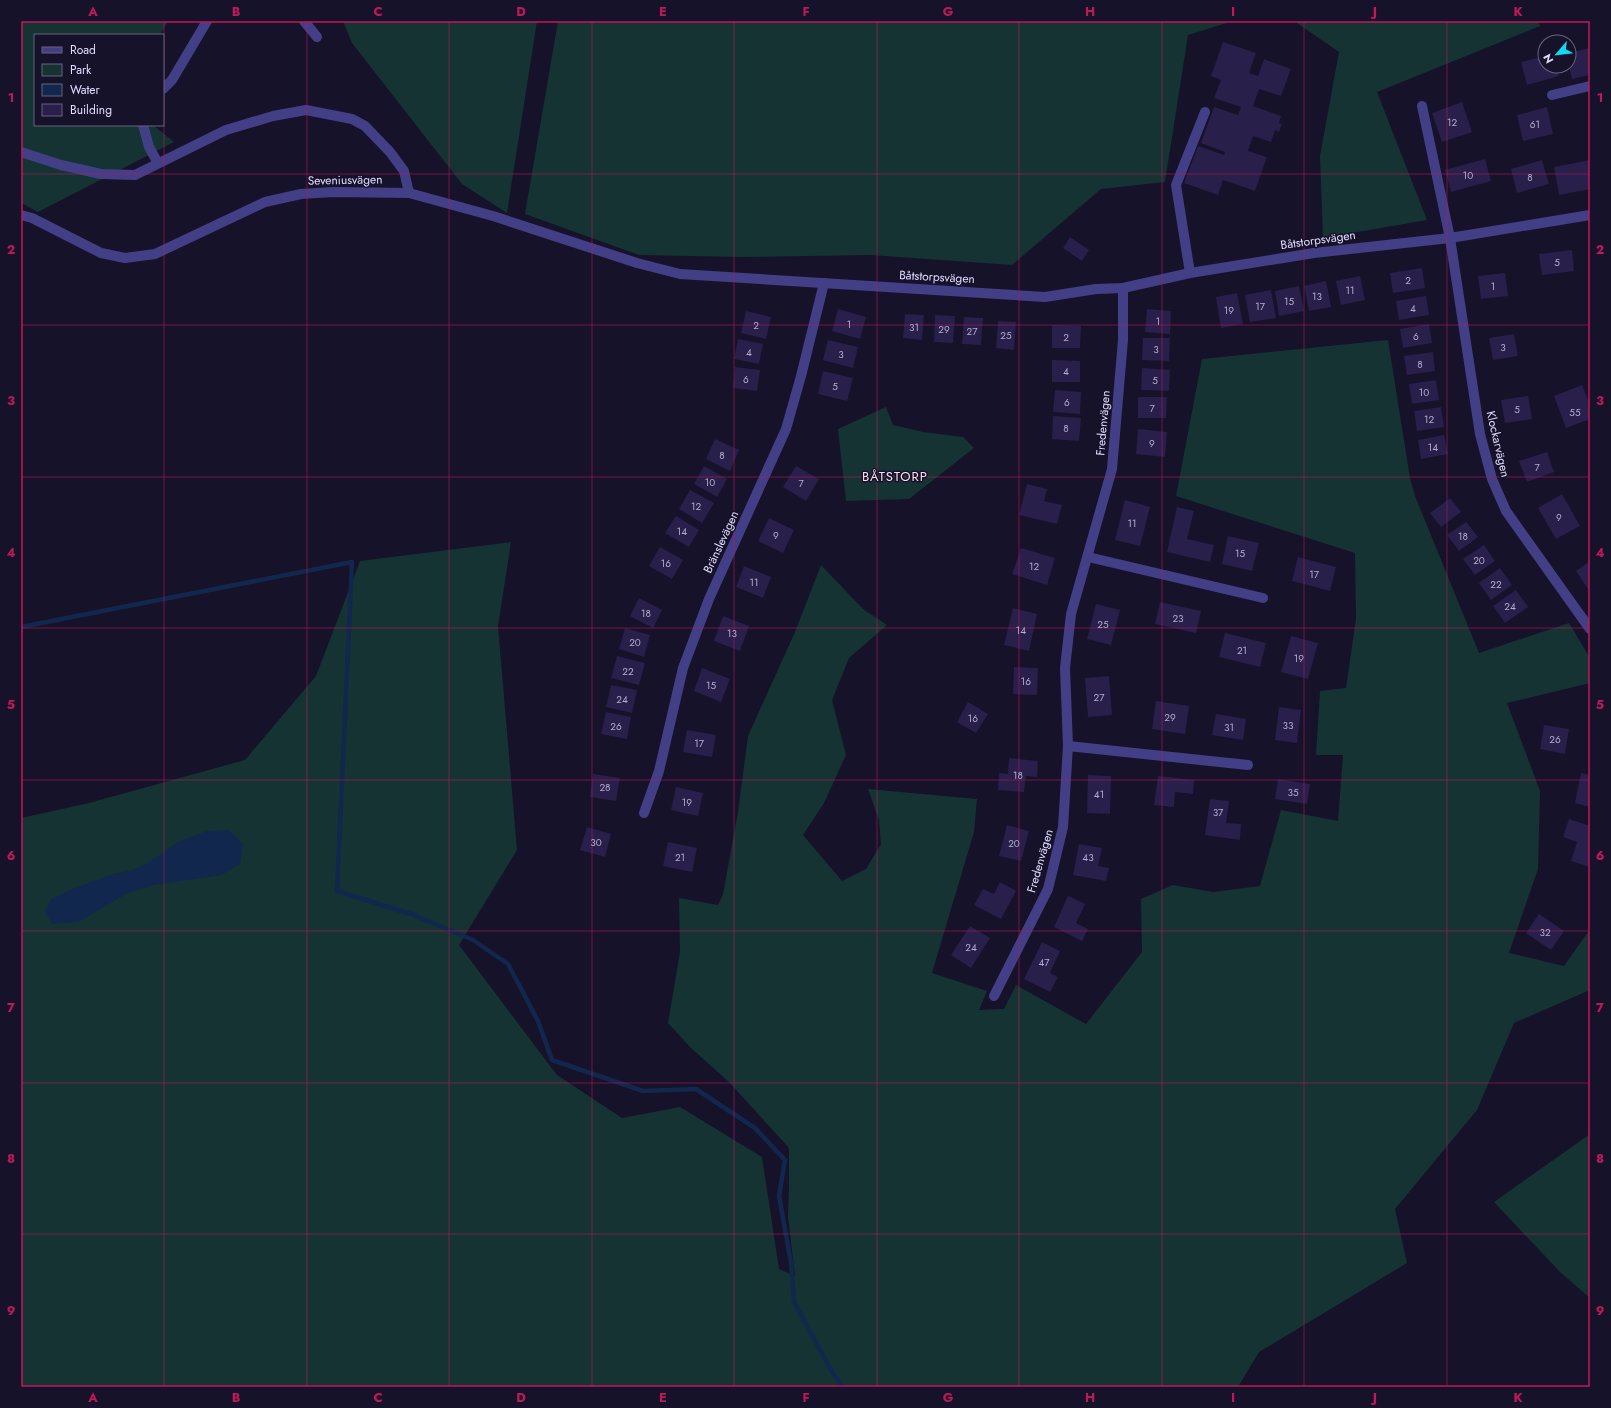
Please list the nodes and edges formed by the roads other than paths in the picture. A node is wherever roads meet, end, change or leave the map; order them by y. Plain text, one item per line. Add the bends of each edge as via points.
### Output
1 (207, 21) edge
2 (304, 21) edge
3 (317, 37) dead end
4 (1590, 86) edge
5 (164, 88) edge
6 (1552, 95) dead end
7 (1422, 106) dead end
8 (1205, 112) dead end
9 (143, 126) edge
10 (21, 152) edge
11 (158, 164) junction
12 (408, 193) junction
13 (21, 215) edge
14 (1590, 215) edge
15 (1450, 238) junction
16 (1190, 273) junction
17 (680, 274) joint
18 (824, 283) junction
19 (1123, 288) junction
20 (1088, 557) junction
21 (1263, 598) dead end
22 (1590, 629) edge
23 (1068, 746) junction
24 (1248, 765) dead end
25 (644, 813) dead end
26 (994, 996) dead end

1 - 5 street via 172,80
2 - 3 street
4 - 6 street
7 - 15 street
8 - 16 street via 1176,185
9 - 11 street via 149,147
10 - 11 street via 101,174 135,176
11 - 12 street via 226,130 273,116 306,110 352,118 365,126 404,171
12 - 13 street, Seveniusvägen via 301,194 265,202 155,254 125,258 101,253 32,218
12 - 17 street, Seveniusvägen via 493,216 636,263
14 - 15 street, Båtstorpsvägen
15 - 16 street, Båtstorpsvägen via 1314,253
15 - 22 street, Klockarvägen via 1480,434 1492,479 1506,511
16 - 19 street, Båtstorpsvägen
17 - 18 street, Båtstorpsvägen
18 - 19 street, Båtstorpsvägen via 1045,297 1096,289
18 - 25 street, Bränslevägen via 786,429 708,599 683,668 659,771
19 - 20 street, Fredenvägen via 1123,340 1112,469
20 - 21 street
20 - 23 street, Fredenvägen via 1071,614 1065,668
23 - 24 street
23 - 26 street, Fredenvägen via 1063,827 1048,890

